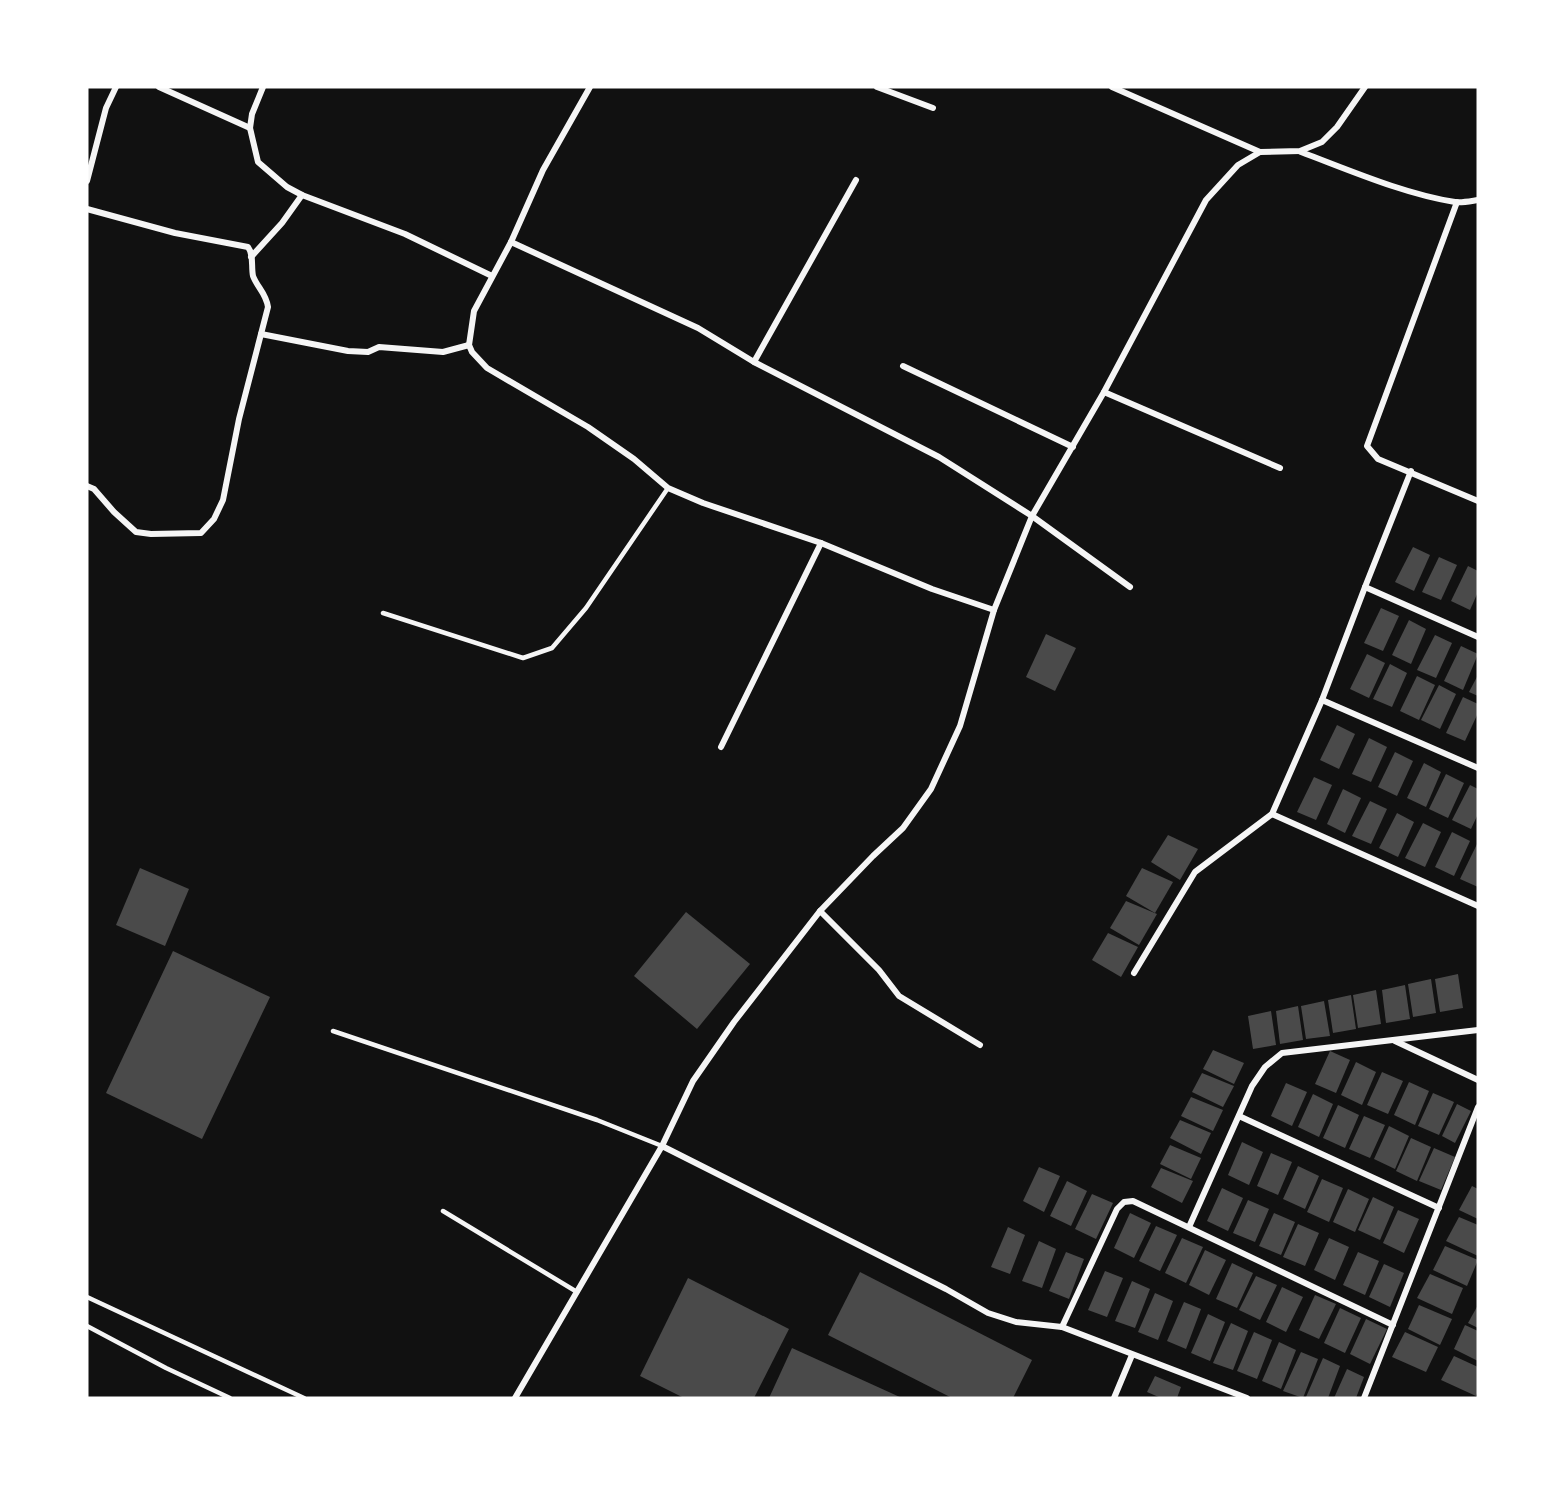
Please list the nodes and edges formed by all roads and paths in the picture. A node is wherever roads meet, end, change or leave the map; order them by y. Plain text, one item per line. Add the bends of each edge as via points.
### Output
1 (116, 87) edge
2 (159, 87) edge
3 (263, 87) edge
4 (590, 87) edge
5 (876, 87) edge
6 (1112, 87) edge
7 (1365, 87) edge
8 (891, 89) edge
9 (933, 108) dead end
10 (250, 128) junction
11 (1300, 151) junction
12 (1260, 152) junction
13 (856, 180) dead end
14 (87, 181) edge
15 (302, 195) junction
16 (1478, 200) edge
17 (1457, 202) junction
18 (87, 209) edge
19 (511, 242) junction
20 (251, 257) junction
21 (492, 276) junction
22 (261, 334) junction
23 (469, 345) junction
24 (754, 362) junction
25 (903, 366) dead end
26 (1104, 392) junction
27 (1073, 447) junction
28 (1280, 468) dead end
29 (1411, 471) junction
30 (87, 486) edge
31 (668, 488) junction
32 (1478, 501) edge
33 (1032, 516) junction
34 (821, 543) junction
35 (1130, 586) dead end
36 (1365, 587) junction
37 (994, 610) junction
38 (383, 613) dead end
39 (1478, 637) edge
40 (1322, 700) junction
41 (721, 747) dead end
42 (1478, 768) edge
43 (1272, 814) junction
44 (1478, 906) edge
45 (820, 911) junction
46 (1134, 973) dead end
47 (1478, 1030) edge
48 (333, 1031) dead end
49 (1395, 1040) junction
50 (980, 1045) dead end
51 (1478, 1080) edge
52 (1478, 1107) edge
53 (1239, 1116) junction
54 (662, 1146) junction
55 (1439, 1208) junction
56 (443, 1210) dead end
57 (1189, 1227) junction
58 (577, 1292) junction
59 (87, 1297) edge
60 (1393, 1325) junction
61 (87, 1326) edge
62 (1062, 1327) junction
63 (1132, 1355) junction
64 (1233, 1395) edge
65 (230, 1398) edge
66 (304, 1398) edge
67 (515, 1398) edge
68 (1114, 1398) edge
69 (1247, 1398) edge
70 (1364, 1398) edge

1 - 14 street via 106,108
2 - 10 street
3 - 10 street
4 - 19 street via 543,170
5 - 8 street
6 - 12 street
7 - 11 street via 1323,142
8 - 9 street
10 - 15 street via 258,162
11 - 12 street
11 - 17 street via 1375,180
12 - 26 street via 1238,165 1206,200
13 - 24 street
15 - 20 street
15 - 21 street via 405,234
16 - 17 street
17 - 29 street via 1367,446 1378,459
18 - 20 street via 175,233 248,247
19 - 21 street
19 - 24 street via 698,328
20 - 22 street via 254,278 267,296
21 - 23 street via 474,311
22 - 23 street via 348,351 368,352 379,347 443,352
22 - 30 street via 223,500 214,519 201,532 136,532
23 - 31 street via 487,368 588,428
24 - 33 street via 939,457
25 - 27 street
26 - 27 street
26 - 28 street
27 - 33 street
29 - 32 street
29 - 36 street
31 - 34 street
31 - 38 lane via 586,608 552,648 523,658
33 - 35 street
33 - 37 street
34 - 37 street
34 - 41 street
36 - 39 street
36 - 40 street
37 - 45 street via 960,726 931,789 903,828
40 - 42 street
40 - 43 street
43 - 44 street
43 - 46 street via 1195,872
45 - 50 street via 879,970 899,996
45 - 54 street via 693,1081
47 - 49 street
48 - 54 lane via 597,1120
49 - 51 street
49 - 53 street via 1282,1053 1265,1066
52 - 55 street
53 - 55 street
53 - 57 street
54 - 58 street
54 - 62 street via 988,1313 1016,1322
55 - 60 street
56 - 58 lane
57 - 60 street
57 - 62 street via 1125,1202 1117,1209
58 - 67 street
59 - 66 lane
60 - 70 street
61 - 65 lane
62 - 63 street
63 - 64 street
63 - 68 street
64 - 69 street

